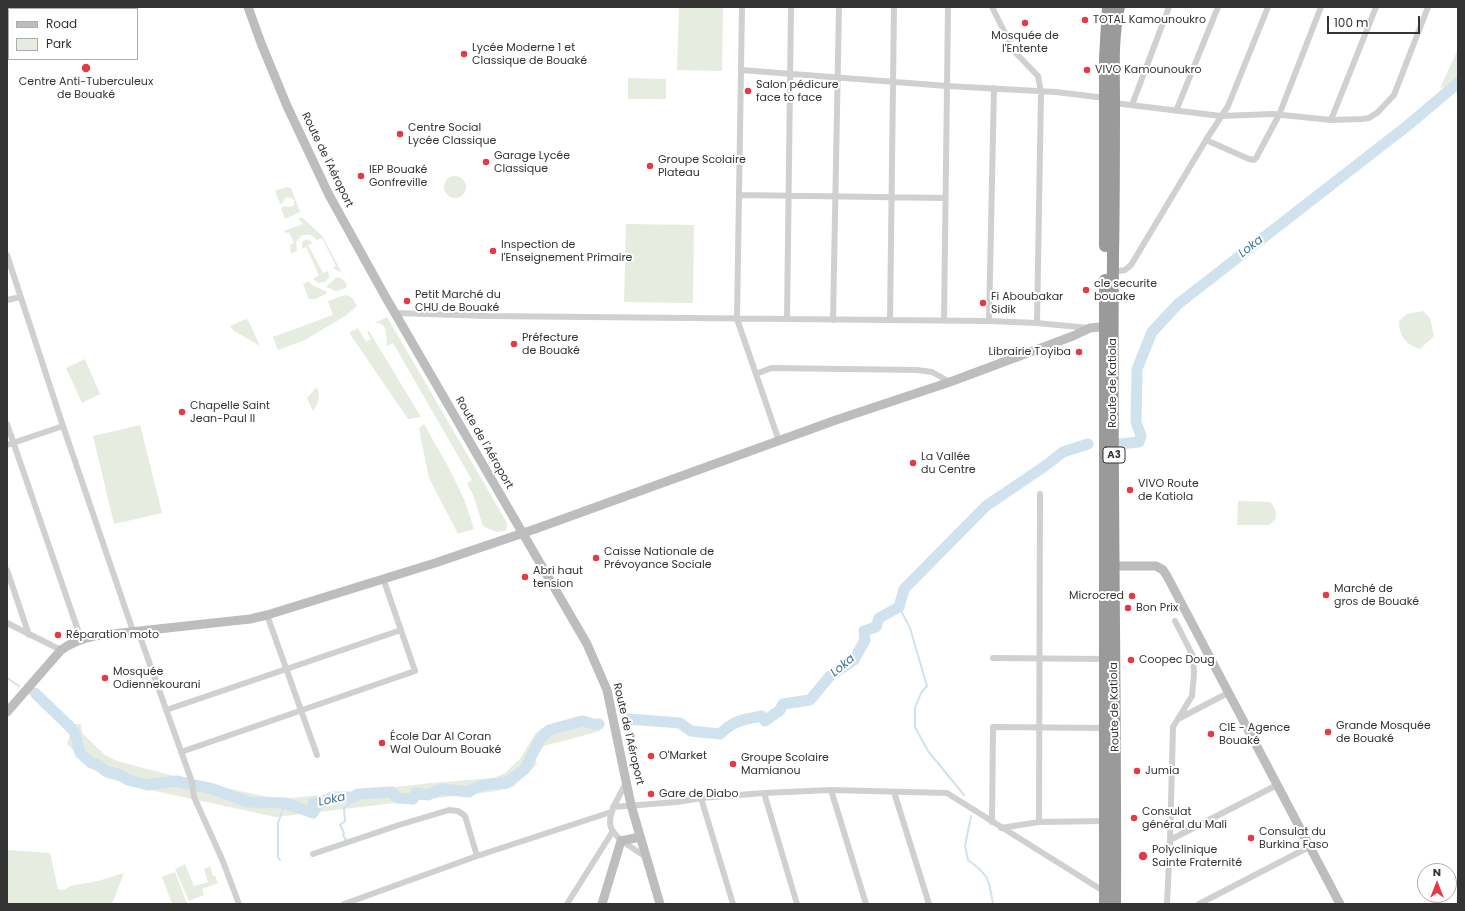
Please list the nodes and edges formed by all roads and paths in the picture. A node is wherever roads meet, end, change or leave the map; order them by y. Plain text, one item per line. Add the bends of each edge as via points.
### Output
1 (248, 7) edge
2 (742, 7) edge
3 (791, 7) edge
4 (839, 7) edge
5 (894, 7) edge
6 (948, 7) edge
7 (992, 7) edge
8 (1108, 7) edge
9 (1119, 7) edge
10 (1169, 7) edge
11 (1218, 7) edge
12 (1268, 7) edge
13 (1321, 7) edge
14 (1376, 7) edge
15 (1428, 7) edge
16 (741, 70) junction
17 (790, 73) junction
18 (837, 77) junction
19 (893, 82) junction
20 (947, 86) junction
21 (994, 88) junction
22 (1041, 92) junction
23 (1110, 101) junction
24 (1132, 105) junction
25 (1176, 111) junction
26 (1279, 114) junction
27 (1221, 116) junction
28 (1331, 120) junction
29 (1206, 140) junction
30 (739, 195) junction
31 (789, 196) junction
32 (836, 196) junction
33 (892, 197) junction
34 (946, 198) junction
35 (7, 254) edge
36 (1113, 272) junction
37 (21, 297) junction
38 (7, 300) edge
39 (395, 314) junction
40 (737, 319) junction
41 (787, 319) junction
42 (834, 320) junction
43 (890, 320) junction
44 (944, 321) junction
45 (989, 321) junction
46 (1037, 323) junction
47 (1109, 326) junction
48 (1090, 328) junction
49 (756, 374) junction
50 (950, 382) junction
51 (7, 424) edge
52 (63, 426) junction
53 (779, 441) junction
54 (10, 444) edge
55 (1040, 494) dead end
56 (522, 534) junction
57 (1109, 566) junction
58 (7, 570) edge
59 (383, 578) junction
60 (268, 615) junction
61 (1175, 621) dead end
62 (7, 623) edge
63 (401, 630) junction
64 (136, 631) junction
65 (29, 635) junction
66 (81, 639) junction
67 (61, 650) junction
68 (992, 658) dead end
69 (1040, 658) junction
70 (1104, 659) junction
71 (287, 669) junction
72 (1228, 693) junction
73 (166, 710) junction
74 (301, 711) junction
75 (7, 712) edge
76 (1176, 719) junction
77 (1040, 728) junction
78 (1104, 728) junction
79 (181, 752) junction
80 (317, 755) dead end
81 (626, 782) junction
82 (1277, 785) junction
83 (831, 790) junction
84 (894, 792) junction
85 (764, 793) junction
86 (701, 798) junction
87 (632, 805) junction
88 (612, 809) junction
89 (1105, 821) junction
90 (992, 822) junction
91 (1039, 822) junction
92 (1001, 828) junction
93 (613, 831) junction
94 (640, 837) junction
95 (1170, 840) junction
96 (621, 841) junction
97 (1309, 847) junction
98 (313, 854) dead end
99 (477, 856) junction
100 (646, 856) junction
101 (1105, 898) edge
102 (239, 904) edge
103 (344, 904) edge
104 (568, 904) edge
105 (602, 904) edge
106 (660, 904) edge
107 (733, 904) edge
108 (797, 904) edge
109 (866, 904) edge
110 (929, 904) edge
111 (1115, 904) edge
112 (1168, 904) edge
113 (1199, 904) edge
114 (1340, 904) edge

1 - 39 main road, Route de l'Aéroport via 306,148
2 - 16 street
3 - 17 street
4 - 18 street
5 - 19 street
6 - 20 street
7 - 22 street via 1014,51 1038,76
8 - 23 highway, Route de Katiola / A3 via 1106,43
9 - 23 highway, Route de Katiola / A3
10 - 24 street
11 - 25 street
12 - 27 street via 1231,101
13 - 26 street
14 - 28 street
15 - 28 street via 1394,96 1386,106 1369,118
16 - 17 street
16 - 30 street
17 - 18 street
17 - 31 street
18 - 19 street
18 - 32 street
19 - 20 street
19 - 33 street
20 - 21 street
20 - 34 street
21 - 22 street
21 - 45 street
22 - 23 street
22 - 46 street
23 - 24 street
23 - 36 highway, Route de Katiola / A3
23 - 47 highway, Route de Katiola / A3
24 - 25 street
25 - 27 street
26 - 27 street
26 - 28 street
26 - 29 street via 1254,160
27 - 29 street
29 - 36 street via 1131,265 1125,270
30 - 31 street
30 - 40 street
31 - 32 street
31 - 41 street
32 - 33 street
32 - 42 street
33 - 34 street
33 - 43 street
34 - 44 street
35 - 37 street
36 - 47 highway, Route de Katiola / A3
37 - 38 street
37 - 52 street
39 - 40 street
39 - 56 main road, Route de l'Aéroport
40 - 41 street
40 - 49 street
41 - 42 street
42 - 43 street
43 - 44 street
44 - 45 street
45 - 46 street
46 - 48 street
47 - 48 main road
47 - 57 highway, Route de Katiola / A3
48 - 50 main road
49 - 50 street via 771,368 904,369 932,372
49 - 53 street
50 - 53 main road
51 - 54 street
52 - 54 street
52 - 64 street
53 - 56 main road
54 - 66 street
55 - 69 street
56 - 59 main road
56 - 81 main road, Route de l'Aéroport via 587,644 607,690
57 - 70 highway, Route de Katiola / A3
57 - 72 main road via 1156,566 1163,570
57 - 111 highway, Route de Katiola / A3 via 1116,731
58 - 65 street
59 - 60 main road
59 - 63 street
60 - 64 main road
60 - 71 street
61 - 76 street via 1192,656 1194,674 1192,696
62 - 65 street
63 - 71 street
63 - 74 street via 415,671
64 - 66 main road
64 - 73 street
65 - 67 street
66 - 67 main road
67 - 75 main road
68 - 69 street
69 - 70 street
69 - 77 street
70 - 78 highway, Route de Katiola / A3
71 - 73 street
71 - 74 street
72 - 76 street
72 - 82 main road
73 - 79 street
74 - 79 street
74 - 80 street
76 - 95 street via 1172,730
77 - 78 street
77 - 90 street via 992,728
77 - 91 street
78 - 89 highway, Route de Katiola / A3
79 - 102 street via 192,782 194,797
81 - 87 main road, Route de l'Aéroport
81 - 88 street
82 - 95 street
82 - 97 main road
83 - 84 street
83 - 85 street
83 - 109 street
84 - 90 street via 947,793
84 - 110 street
85 - 86 street
85 - 108 street
86 - 87 street
86 - 107 street
87 - 88 street
87 - 94 main road, Route de l'Aéroport
88 - 93 street via 609,820
88 - 99 street
89 - 91 street
89 - 101 highway, Route de Katiola / A3
90 - 92 street
91 - 92 street
92 - 101 street
93 - 96 street
93 - 104 street
94 - 96 main road
94 - 100 main road, Route de l'Aéroport
95 - 112 street
96 - 100 street
96 - 105 main road
97 - 113 street
97 - 114 main road
98 - 99 street via 449,810 458,811 465,816
99 - 103 street
100 - 106 main road, Route de l'Aéroport

